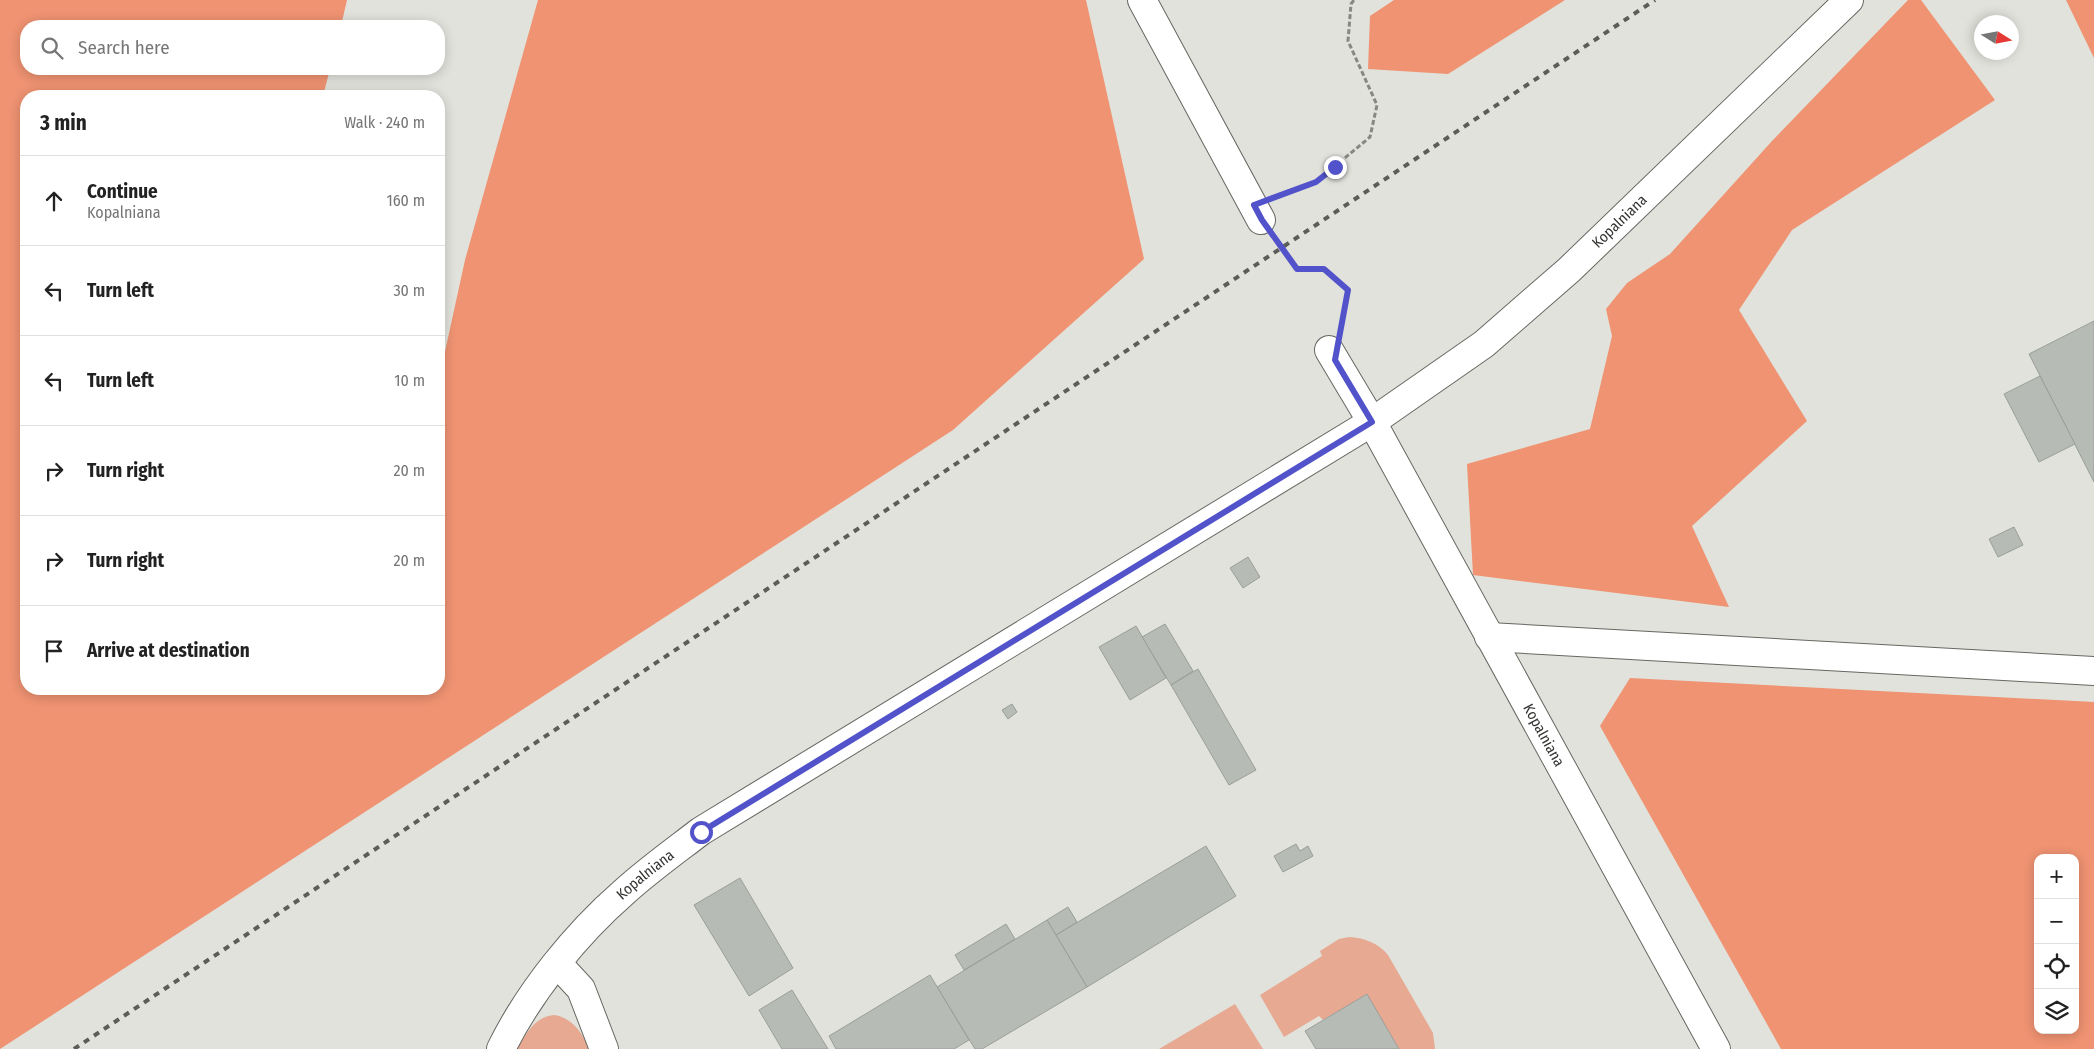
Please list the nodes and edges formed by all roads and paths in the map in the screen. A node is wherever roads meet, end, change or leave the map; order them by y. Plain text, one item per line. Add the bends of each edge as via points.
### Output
1 (1142, 0) edge
2 (1354, 0) edge
3 (1849, 0) edge
4 (1258, 213) junction
5 (1332, 355) joint
6 (1372, 422) junction
7 (1489, 637) junction
8 (2094, 671) edge
9 (557, 963) junction
10 (501, 1049) edge
11 (604, 1049) edge
12 (1716, 1049) edge

1 - 4 street
2 - 4 path via 1348,41 1376,105 1370,137 1316,182
3 - 6 street, Kopalniana via 1538,299 1484,344
4 - 5 path via 1297,269 1324,269 1348,290
5 - 6 street
6 - 7 street, Kopalniana
6 - 9 street, Kopalniana via 701,832 622,893
7 - 8 street
7 - 12 street, Kopalniana
9 - 10 street, Kopalniana via 531,997
9 - 11 street via 581,989

